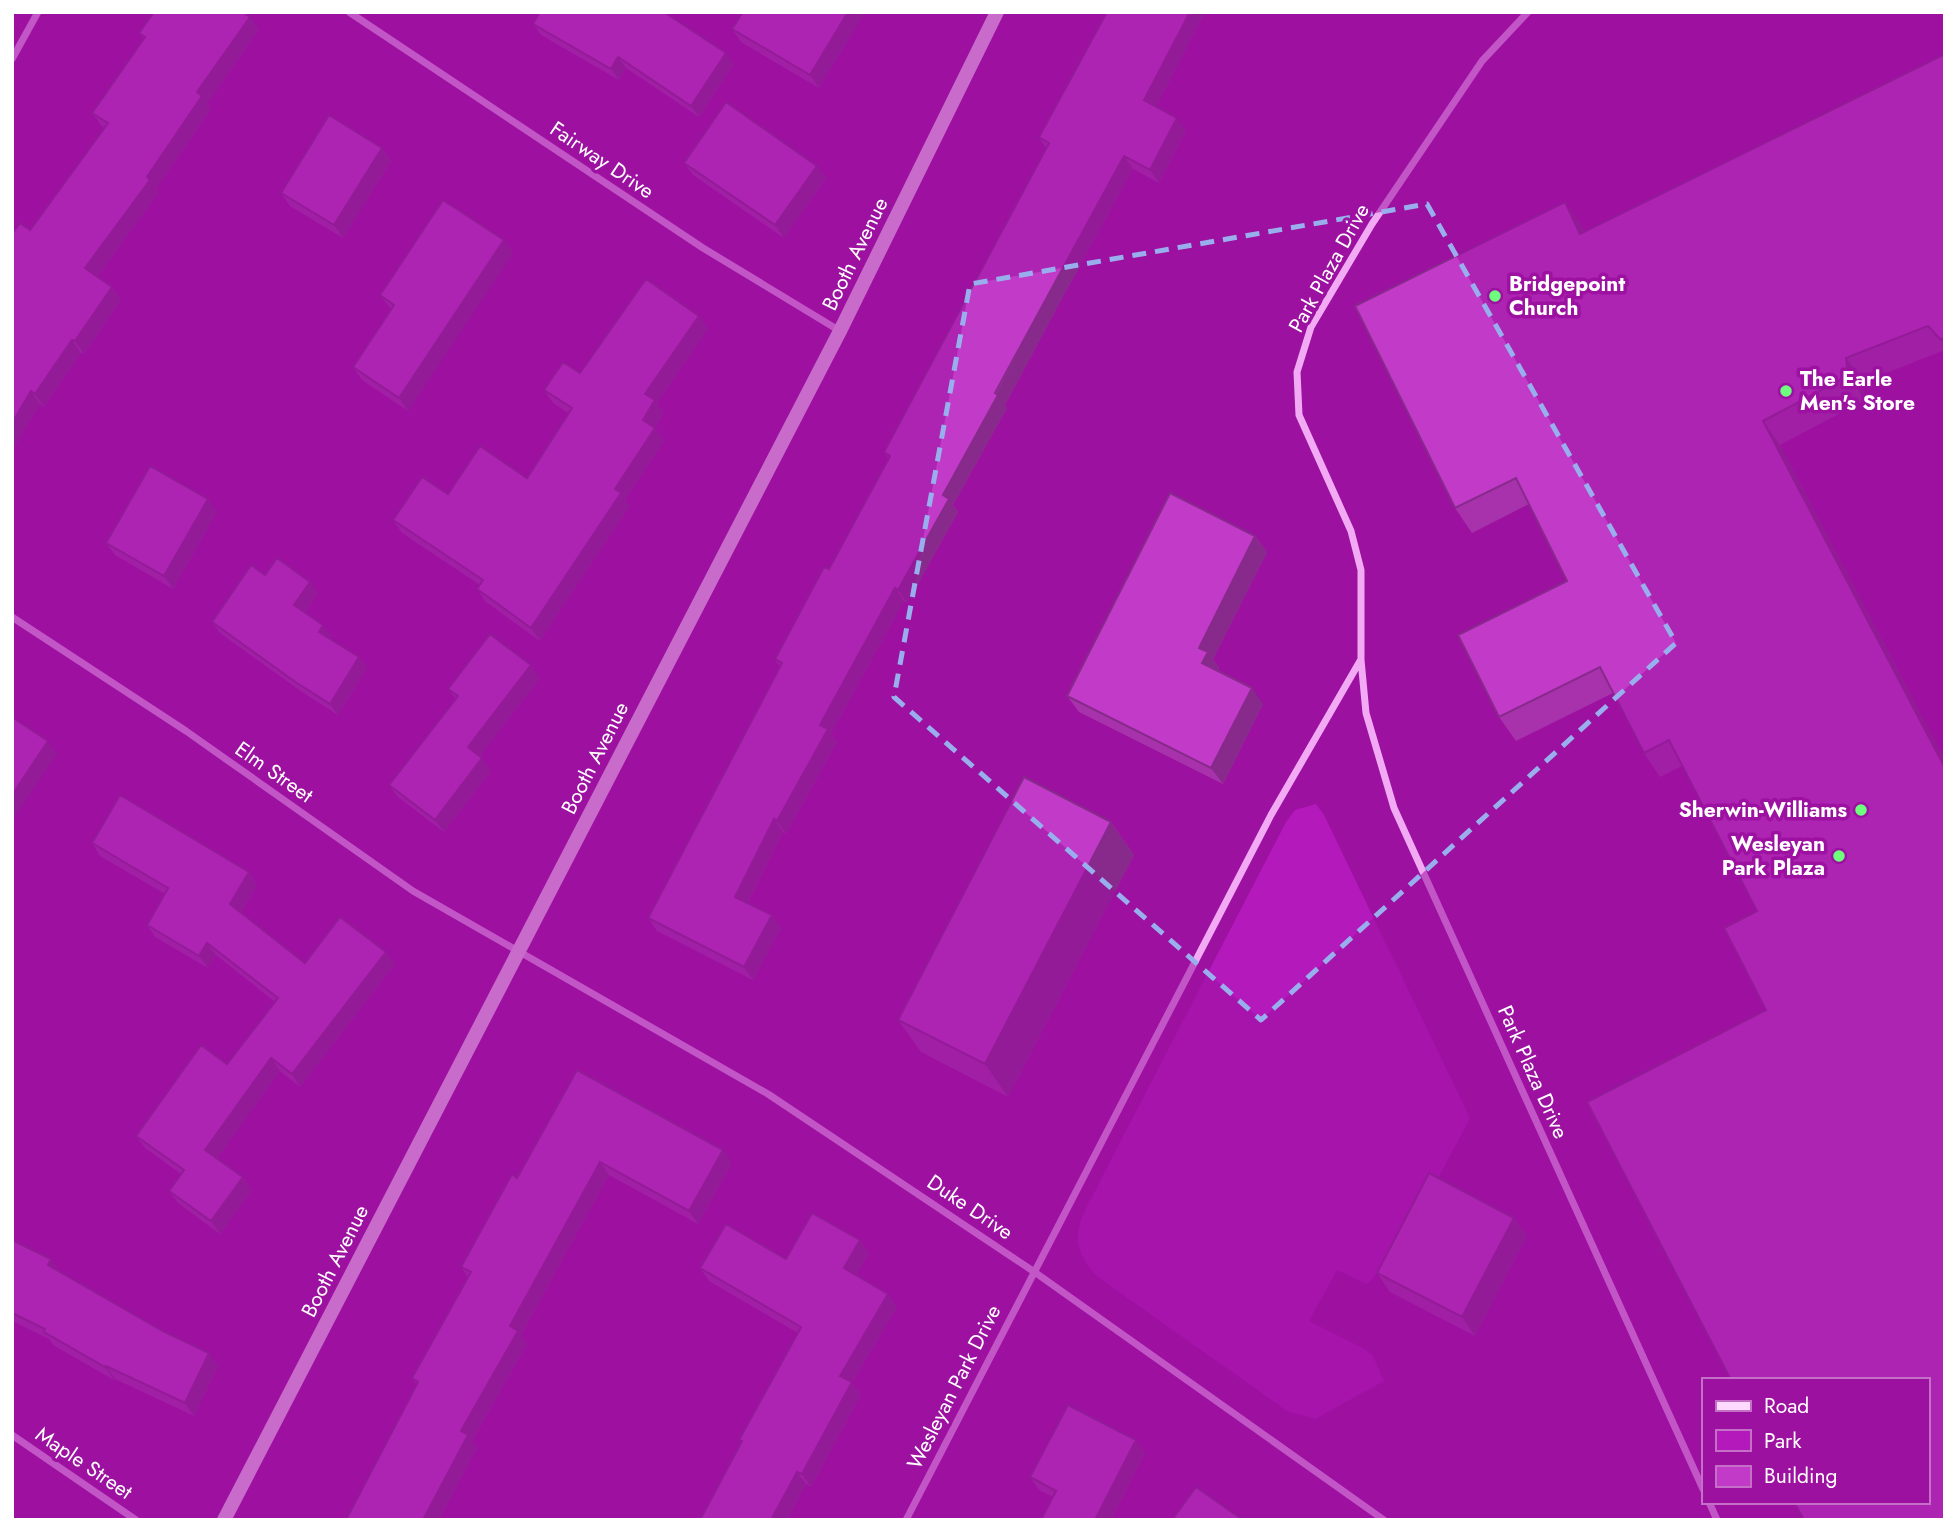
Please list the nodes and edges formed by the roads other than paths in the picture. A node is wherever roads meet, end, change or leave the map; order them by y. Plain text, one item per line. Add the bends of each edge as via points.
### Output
1 (38, 12) edge
2 (349, 12) edge
3 (998, 12) edge
4 (1528, 12) edge
5 (12, 60) edge
6 (840, 331) junction
7 (12, 617) edge
8 (1361, 660) junction
9 (519, 951) junction
10 (1034, 1271) junction
11 (12, 1435) edge
12 (1702, 1487) edge
13 (1710, 1504) edge
14 (136, 1520) edge
15 (225, 1520) edge
16 (906, 1520) edge
17 (1384, 1520) edge
18 (1717, 1520) edge

1 - 5 street
2 - 6 street, Fairway Drive via 703,248
3 - 6 street, Booth Avenue
4 - 8 street, Park Plaza Drive via 1482,61 1372,224 1311,327 1297,372 1299,415 1351,531 1361,570
6 - 9 street, Booth Avenue
7 - 9 street, Elm Street via 186,731 413,891
8 - 10 street via 1271,815
8 - 12 street, Park Plaza Drive via 1366,713 1394,808
9 - 10 street, Duke Drive via 768,1094
9 - 15 street, Booth Avenue
10 - 16 street, Wesleyan Park Drive
10 - 17 street, Duke Drive
11 - 14 street, Maple Street
13 - 18 street

